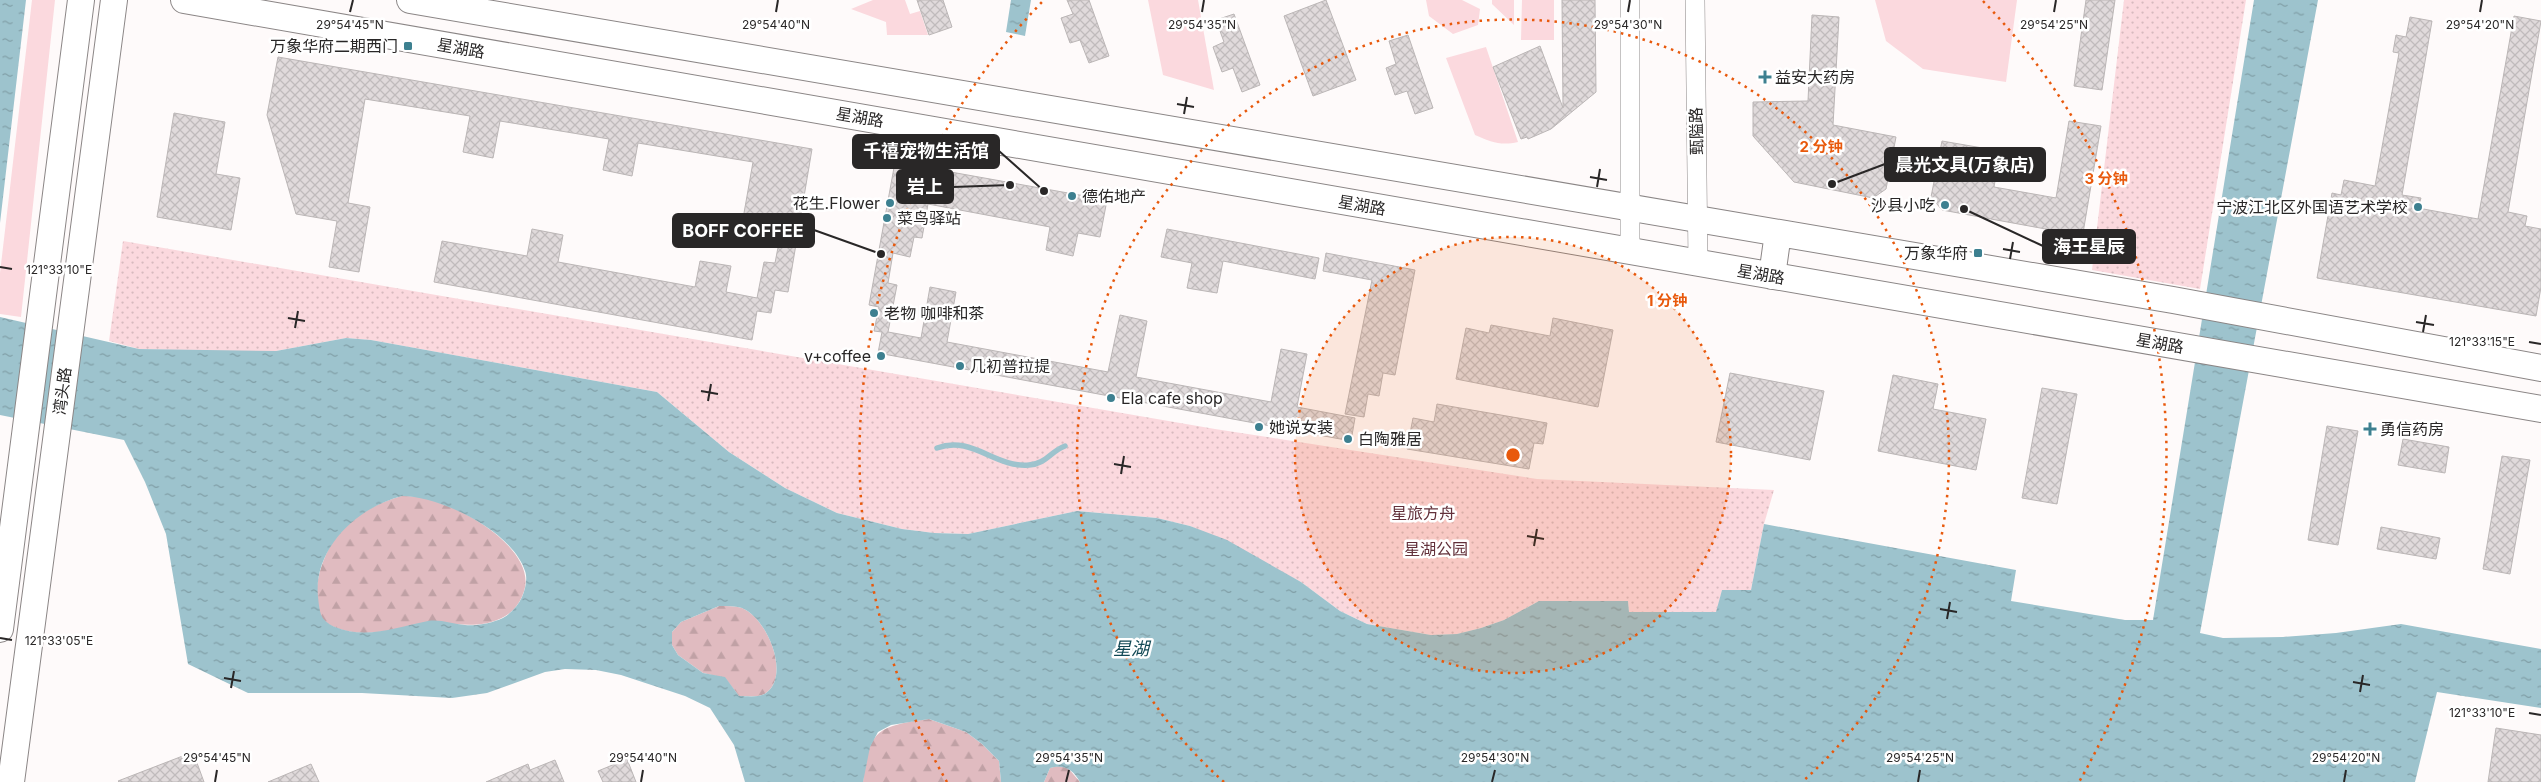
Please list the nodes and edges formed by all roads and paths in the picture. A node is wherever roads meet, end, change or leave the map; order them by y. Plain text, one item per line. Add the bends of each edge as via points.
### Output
1 (81, 0) edge
2 (114, 0) edge
3 (410, 0) edge
4 (1630, 0) edge
5 (1695, 0) edge
6 (198, 1) edge
7 (1630, 208) junction
8 (1697, 219) junction
9 (1778, 233) junction
10 (1630, 251) junction
11 (1698, 263) junction
12 (1772, 276) junction
13 (2541, 368) edge
14 (2541, 409) edge
15 (0, 629) edge
16 (11, 782) edge

1 - 15 street, 湾头路
2 - 16 street, 湾头路
3 - 7 street
4 - 7 street
5 - 8 street, 甄隘路
6 - 10 street, 星湖路
7 - 8 street
7 - 10 street
8 - 9 street
8 - 11 street, 甄隘路
9 - 12 street
9 - 13 street via 2173,300
10 - 11 street, 星湖路
11 - 12 street, 星湖路
12 - 14 street, 星湖路

